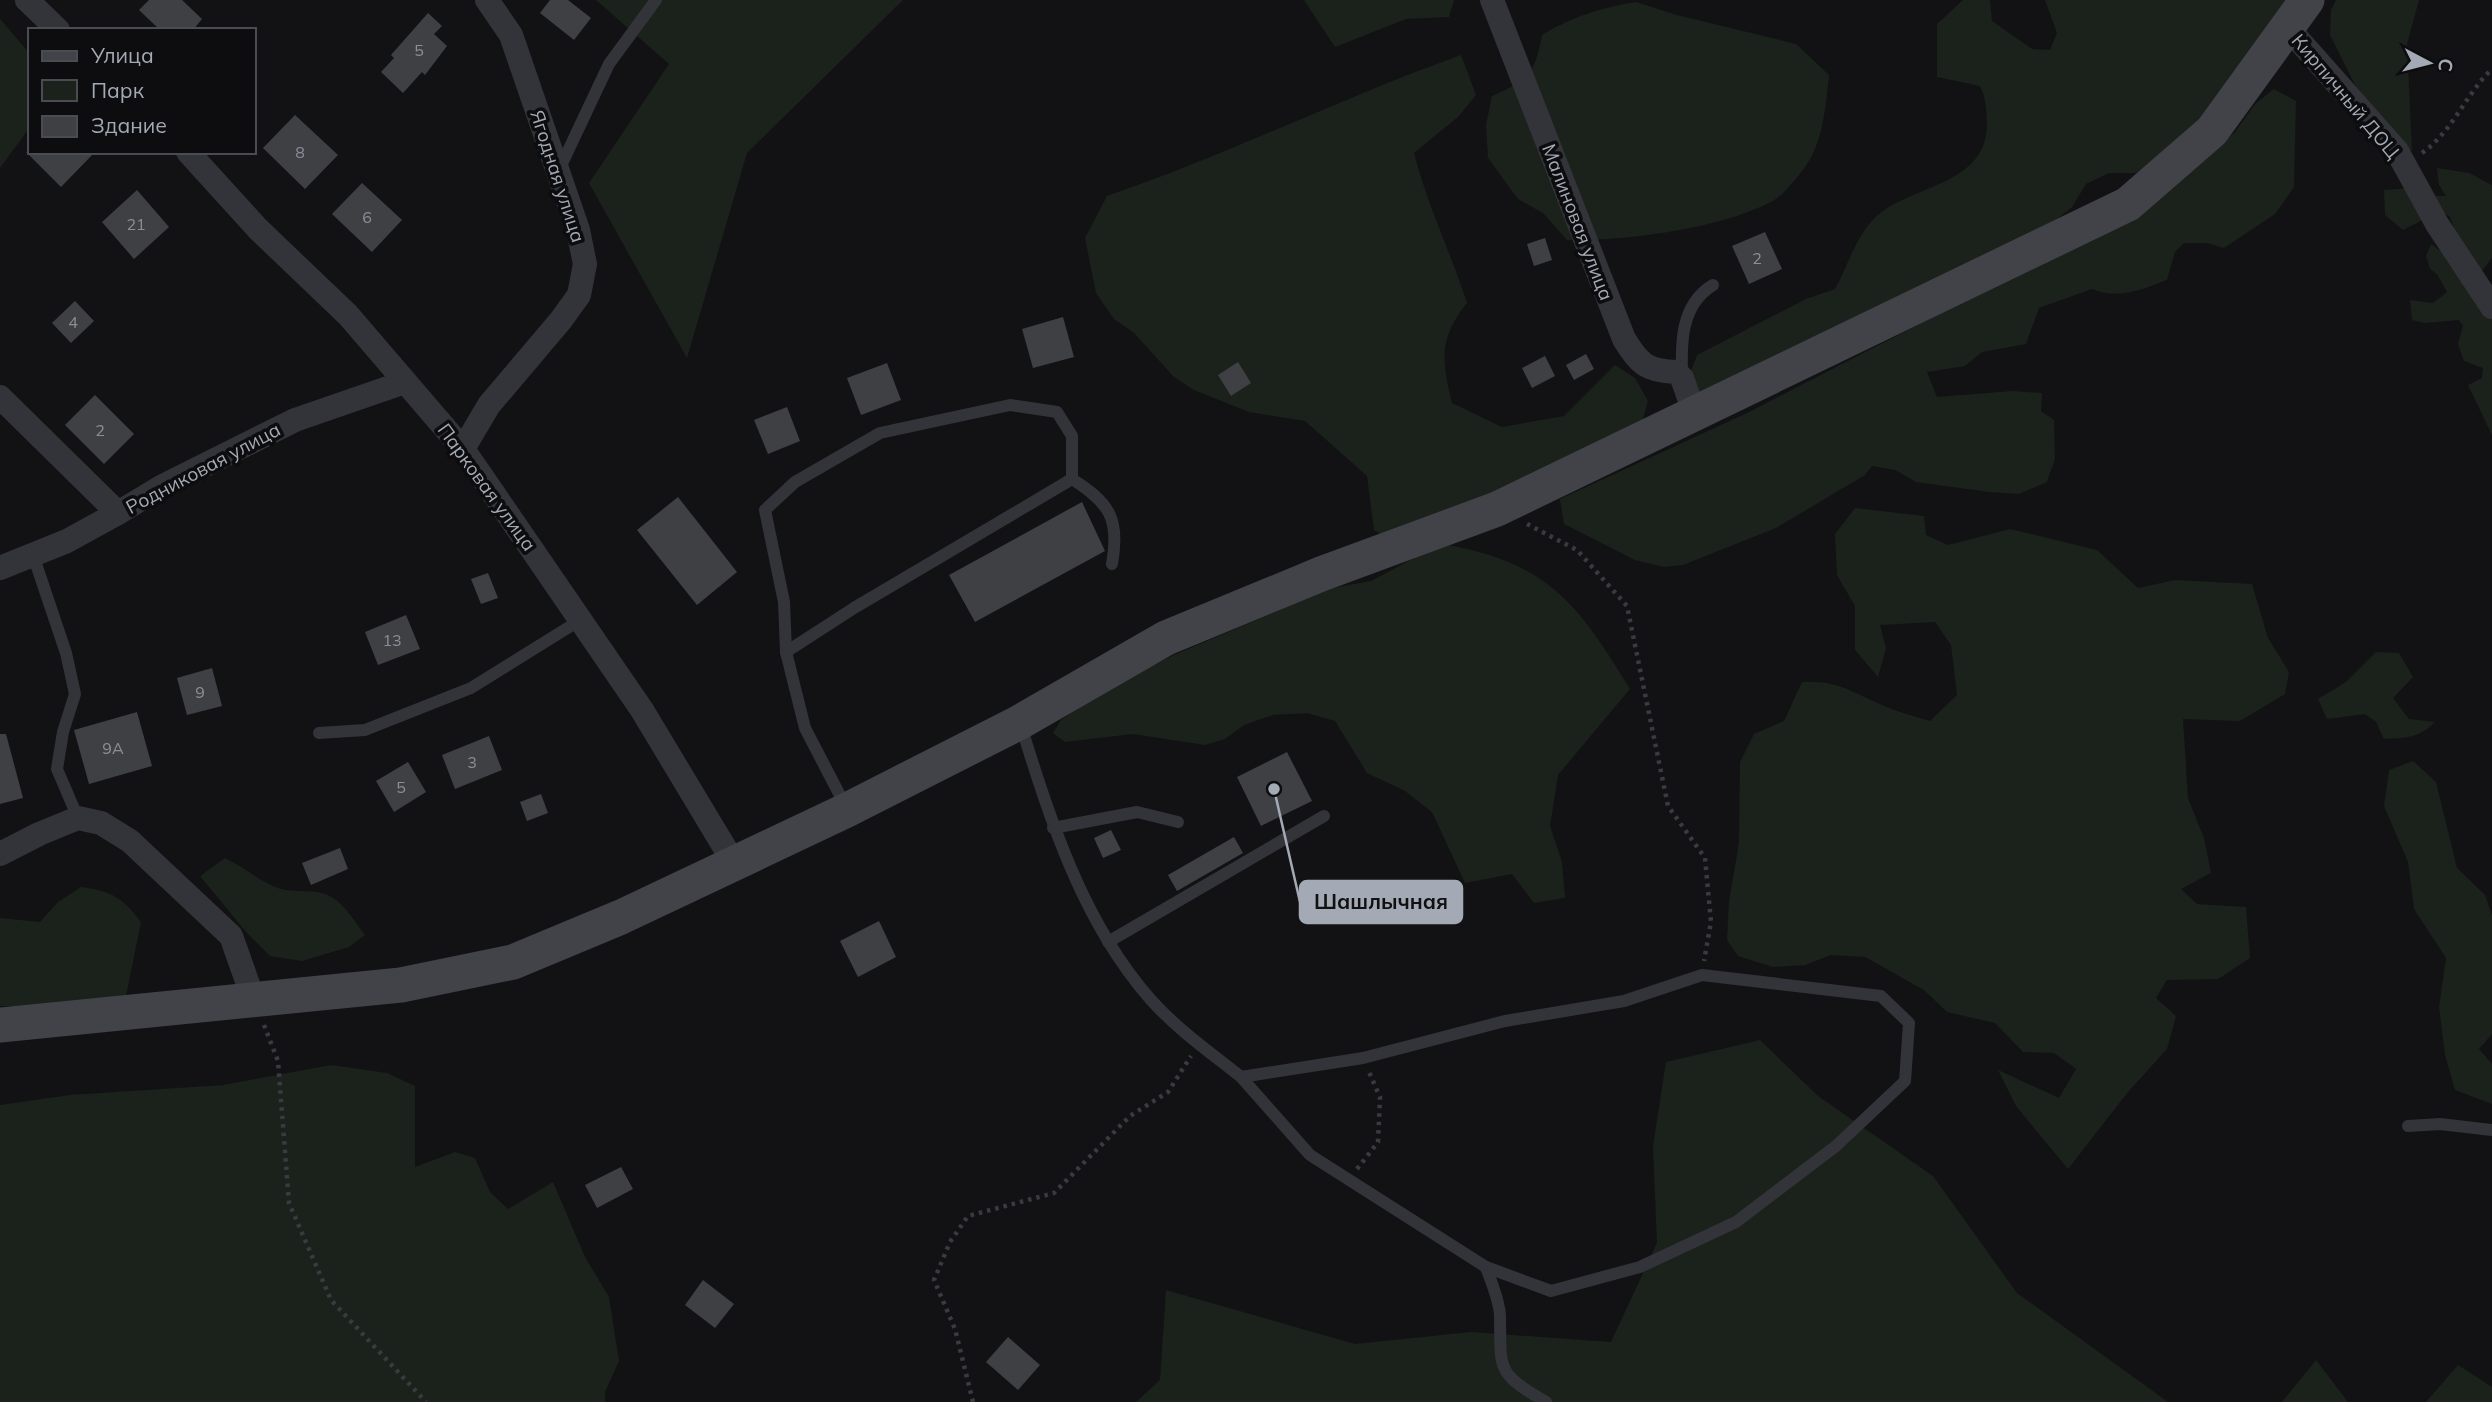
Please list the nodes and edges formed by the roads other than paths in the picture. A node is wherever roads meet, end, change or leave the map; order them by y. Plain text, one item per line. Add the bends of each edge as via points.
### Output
1 (27, 0) edge
2 (487, 0) edge
3 (656, 0) edge
4 (1492, 0) edge
5 (2298, 14) edge
6 (56, 28) edge
7 (190, 154) edge
8 (559, 170) junction
9 (1713, 285) dead end
10 (2492, 307) edge
11 (1682, 378) junction
12 (405, 382) junction
13 (0, 397) edge
14 (1694, 412) junction
15 (463, 449) junction
16 (1072, 479) junction
17 (118, 513) junction
18 (33, 555) junction
19 (1112, 564) dead end
20 (0, 568) edge
21 (582, 619) junction
22 (786, 652) junction
23 (1020, 722) junction
24 (319, 733) dead end
25 (848, 810) junction
26 (1324, 816) dead end
27 (78, 818) junction
28 (1178, 822) dead end
29 (1053, 828) junction
30 (0, 854) edge
31 (734, 863) junction
32 (1108, 942) junction
33 (253, 998) junction
34 (0, 1025) edge
35 (1241, 1077) junction
36 (2408, 1126) dead end
37 (2492, 1130) edge
38 (1486, 1267) junction
39 (1546, 1402) edge

1 - 6 street
2 - 8 street, Ягодная улица via 510,35
3 - 8 lane via 609,64
4 - 11 street, Малиновая улица via 1624,339 1638,362 1660,372 1676,372
5 - 10 street, Кирпичный ДОЦ via 2351,96 2404,165
5 - 14 main road via 2212,131 2128,204
7 - 12 street, Парковая улица via 258,229 348,315
8 - 15 street, Ягодная улица via 585,264 579,295 489,405
9 - 11 lane via 1691,308 1683,326
11 - 14 street
12 - 15 street, Парковая улица
12 - 17 street, Родниковая улица via 295,420
13 - 17 street, Родниковая улица
14 - 23 main road via 1497,509 1166,638
15 - 21 street, Парковая улица
16 - 19 lane via 1098,496 1110,512 1117,536
16 - 22 lane
16 - 22 lane via 1072,436 1057,412 1010,405 880,433 795,482 765,510 783,602
17 - 18 street
18 - 20 street
18 - 27 lane via 75,694 57,769
21 - 24 lane via 471,688 365,730
21 - 31 street, Парковая улица
22 - 25 lane via 805,728
23 - 25 main road
23 - 29 lane
25 - 31 main road
26 - 32 lane
27 - 30 street
27 - 33 street via 102,823 130,841 231,936
28 - 29 lane via 1137,811
29 - 32 lane
31 - 33 main road via 513,962 401,985
32 - 35 lane via 1152,1001
33 - 34 main road
35 - 38 lane via 1310,1154
35 - 38 lane via 1363,1058 1505,1021 1624,1001 1702,975 1881,996 1909,1023 1905,1081 1836,1146 1736,1222 1640,1267 1550,1291
36 - 37 lane via 2440,1124
38 - 39 lane via 1500,1312 1498,1342 1504,1369 1518,1386

